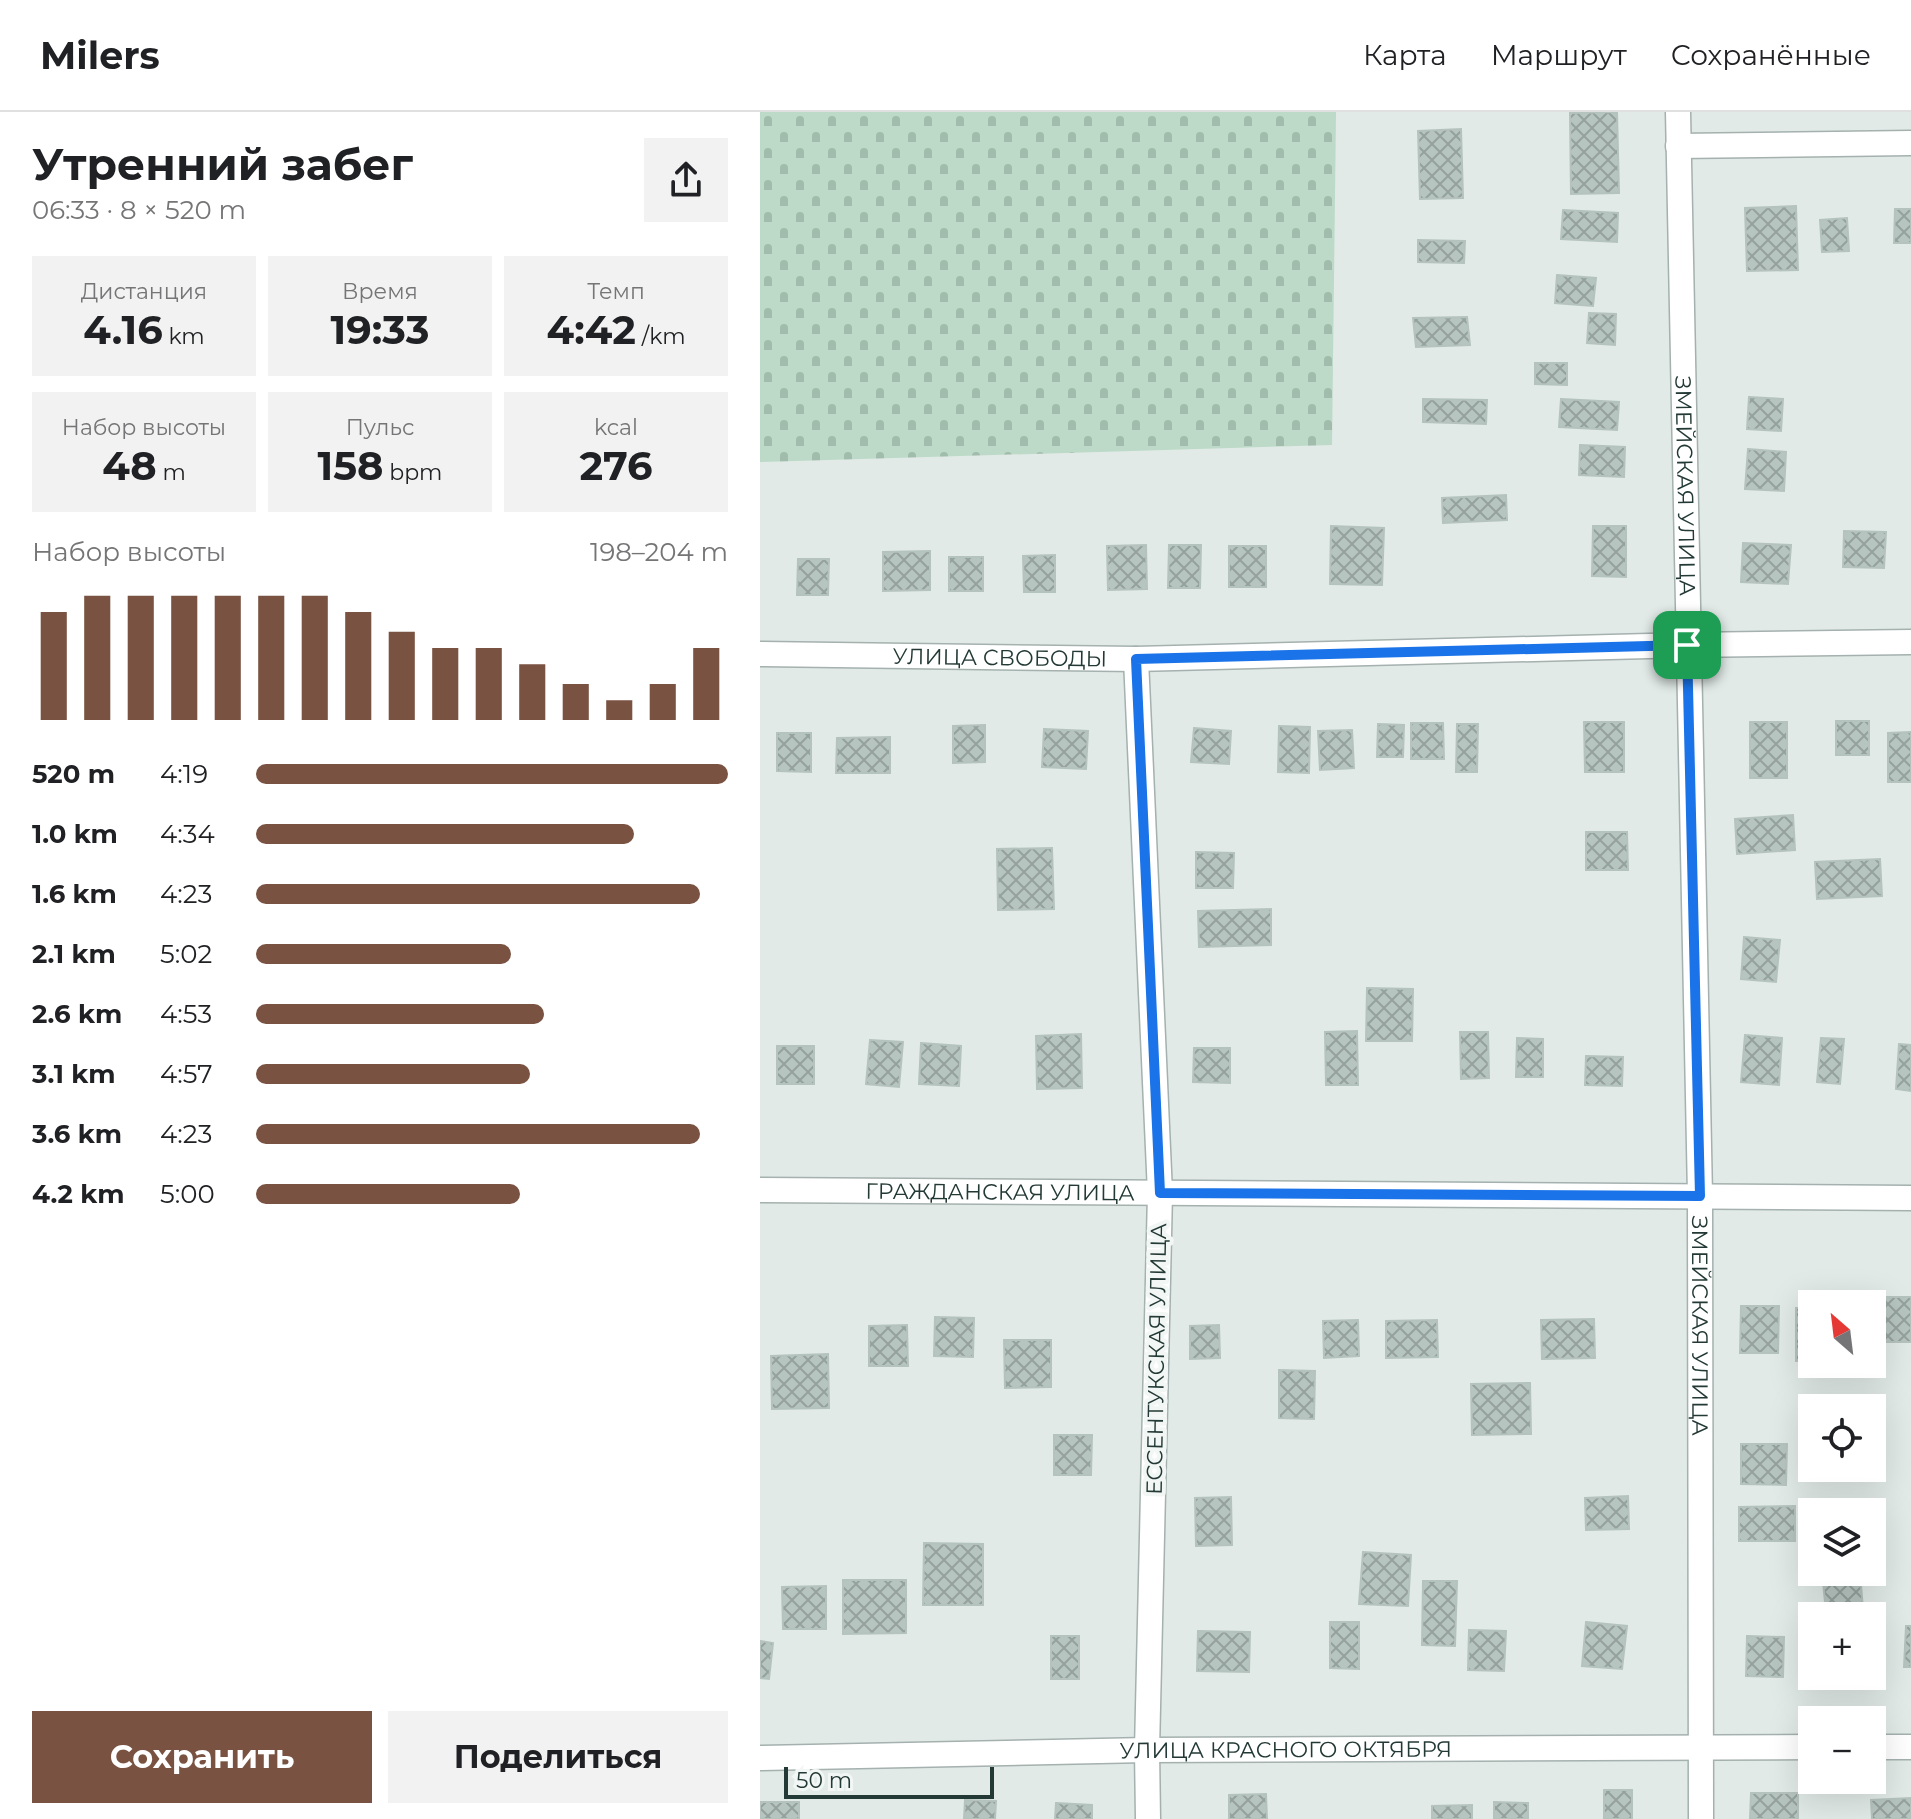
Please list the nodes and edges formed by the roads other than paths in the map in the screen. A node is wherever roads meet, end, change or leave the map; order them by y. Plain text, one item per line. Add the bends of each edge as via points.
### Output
1 (1678, 112) edge
2 (1911, 143) edge
3 (1678, 146) junction
4 (1911, 642) edge
5 (1687, 645) junction
6 (760, 654) edge
7 (1136, 659) junction
8 (760, 1190) edge
9 (1160, 1193) junction
10 (1700, 1196) junction
11 (1911, 1198) edge
12 (1700, 1747) junction
13 (1798, 1747) edge
14 (1886, 1747) edge
15 (1911, 1747) edge
16 (1147, 1750) junction
17 (760, 1758) edge
18 (1148, 1819) edge
19 (1701, 1819) edge

1 - 3 street, ЗМЕЙСКАЯ УЛИЦА
2 - 3 street
3 - 5 street, ЗМЕЙСКАЯ УЛИЦА
4 - 5 street, УЛИЦА СВОБОДЫ
5 - 7 street, УЛИЦА СВОБОДЫ
5 - 10 street, ЗМЕЙСКАЯ УЛИЦА
6 - 7 street, УЛИЦА СВОБОДЫ
7 - 9 street, ЕССЕНТУКСКАЯ УЛИЦА
8 - 9 street, ГРАЖДАНСКАЯ УЛИЦА
9 - 10 street, ГРАЖДАНСКАЯ УЛИЦА
9 - 16 street, ЕССЕНТУКСКАЯ УЛИЦА
10 - 11 street, ГРАЖДАНСКАЯ УЛИЦА
10 - 12 street, ЗМЕЙСКАЯ УЛИЦА
12 - 13 street, УЛИЦА КРАСНОГО ОКТЯБРЯ
12 - 16 street, УЛИЦА КРАСНОГО ОКТЯБРЯ
12 - 19 street, ЗМЕЙСКАЯ УЛИЦА
14 - 15 street
16 - 17 street, УЛИЦА КРАСНОГО ОКТЯБРЯ
16 - 18 street, ЕССЕНТУКСКАЯ УЛИЦА

